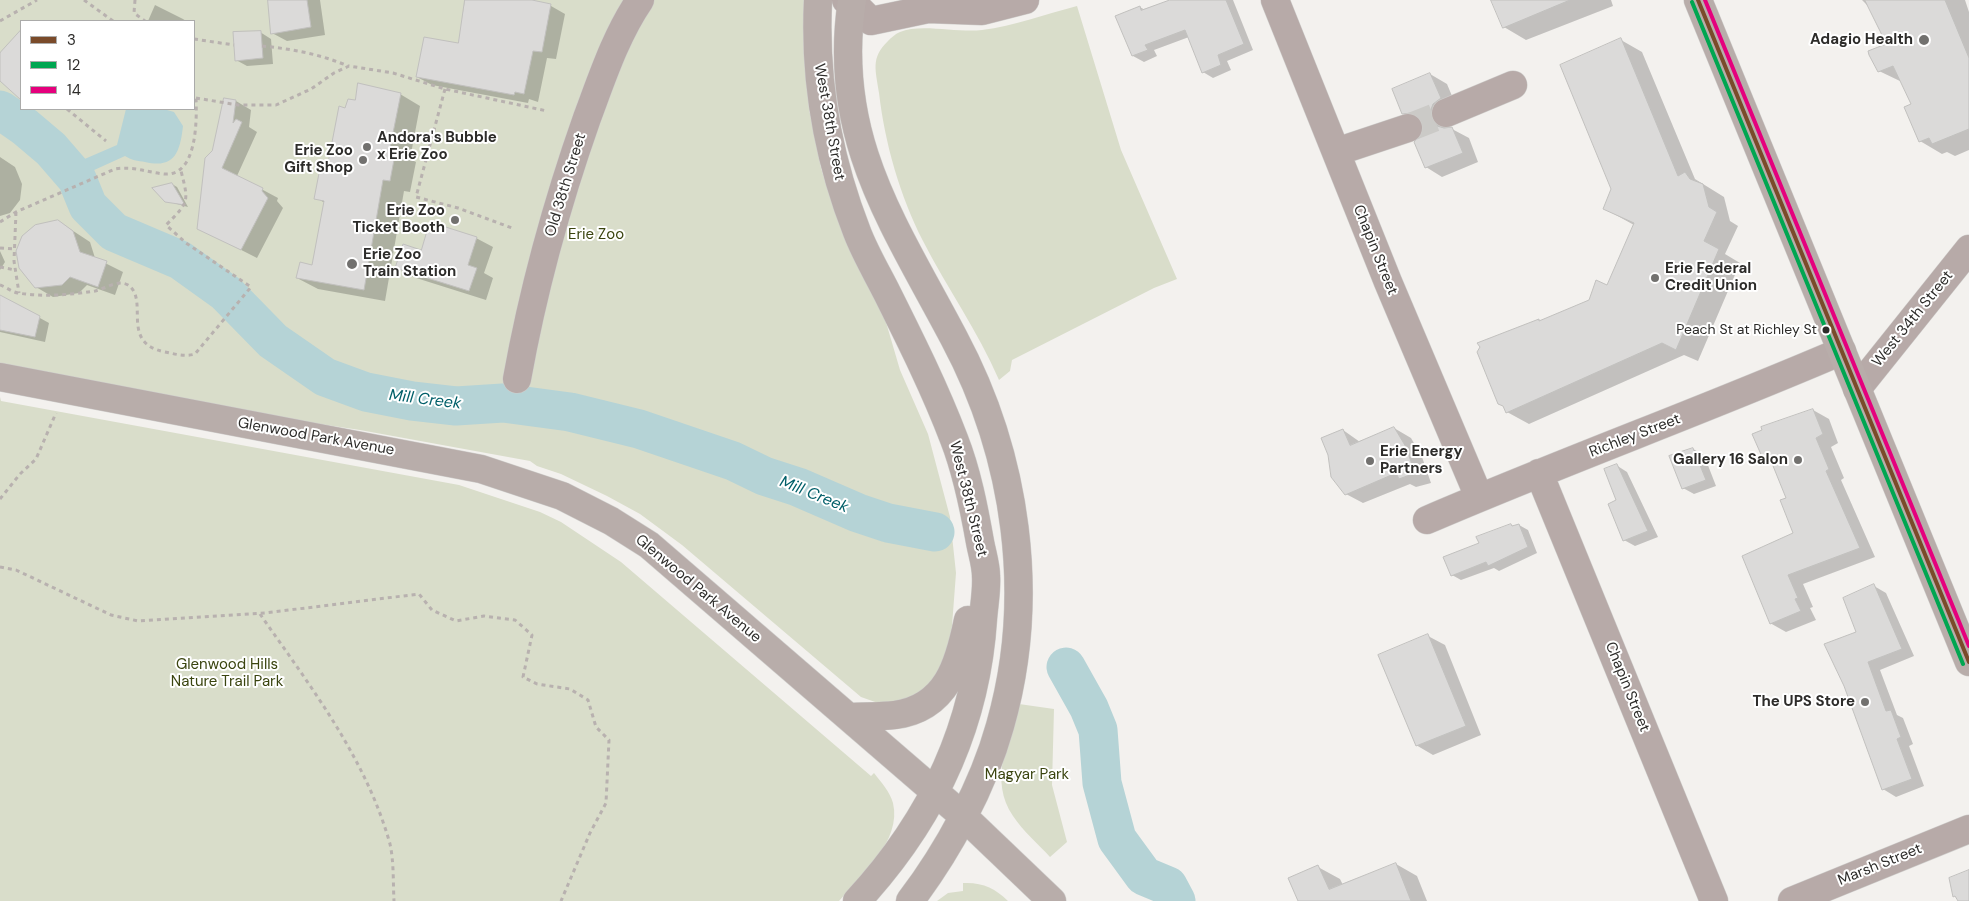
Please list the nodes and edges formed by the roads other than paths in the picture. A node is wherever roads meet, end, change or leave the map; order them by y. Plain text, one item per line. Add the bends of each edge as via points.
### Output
1 (640, 0) edge
2 (818, 0) edge
3 (851, 0) edge
4 (1025, 0) edge
5 (1275, 0) edge
6 (1698, 0) edge
7 (920, 4) edge
8 (1513, 84) dead end
9 (1446, 113) tunnel mouth
10 (1408, 128) tunnel mouth
11 (1336, 152) junction
12 (1969, 249) edge
13 (1842, 351) junction
14 (0, 377) edge
15 (517, 380) dead end
16 (1857, 389) junction
17 (1539, 473) junction
18 (1479, 497) junction
19 (974, 508) junction
20 (1427, 520) dead end
21 (1969, 662) edge
22 (849, 717) junction
23 (936, 793) junction
24 (962, 816) junction
25 (1969, 829) edge
26 (857, 901) edge
27 (910, 901) edge
28 (1052, 901) edge
29 (1714, 901) edge
30 (1792, 901) edge

1 - 15 street, Old 38th Street via 613,52 579,141 535,288
2 - 19 main road, West 38th Street via 819,82 836,172 858,234 924,366 955,440
3 - 7 street via 871,21
3 - 24 main road, West 38th Street via 847,58 856,130 870,173 908,254 955,340 992,424 1006,473 1015,530 1018,579 1013,668 1000,726 985,768
4 - 7 street via 982,11
5 - 11 street, Chapin Street
6 - 13 main road
8 - 9 street
10 - 11 street
11 - 18 street, Chapin Street
12 - 16 street, West 34th Street
13 - 16 main road
13 - 17 street, Richley Street
14 - 22 main road, Glenwood Park Avenue via 431,458 491,472 562,496 649,545
16 - 21 main road
17 - 18 street, Richley Street
17 - 29 street, Chapin Street
18 - 20 street, Richley Street
19 - 22 main road via 968,616 958,660 945,685 935,699 918,709 895,715
19 - 23 main road, West 38th Street via 986,576 982,636 973,693 954,754
22 - 23 main road, Glenwood Park Avenue
23 - 24 main road, Glenwood Park Avenue
23 - 26 main road, West 38th Street via 904,843
24 - 27 main road, West 38th Street via 929,876
24 - 28 main road, Glenwood Park Avenue
25 - 30 street, Marsh Street

